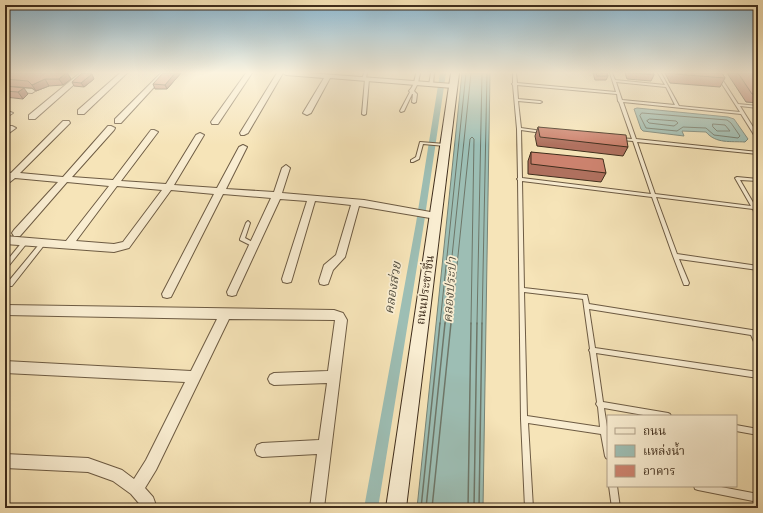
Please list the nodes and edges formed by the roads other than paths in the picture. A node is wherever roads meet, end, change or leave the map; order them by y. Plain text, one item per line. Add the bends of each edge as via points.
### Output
1 (55, 97) edge
2 (98, 97) edge
3 (141, 97) edge
4 (233, 97) edge
5 (266, 97) edge
6 (317, 97) edge
7 (365, 97) edge
8 (408, 97) edge
9 (415, 97) edge
10 (447, 97) edge
11 (516, 97) edge
12 (618, 97) edge
13 (673, 97) edge
14 (732, 97) edge
15 (516, 100) junction
16 (414, 102) dead end
17 (540, 102) dead end
18 (620, 102) junction
19 (737, 105) junction
20 (678, 107) junction
21 (758, 107) edge
22 (402, 111) dead end
23 (5, 112) edge
24 (81, 112) dead end
25 (308, 113) dead end
26 (742, 113) junction
27 (364, 114) dead end
28 (5, 116) edge
29 (32, 116) dead end
30 (118, 121) dead end
31 (216, 122) dead end
32 (66, 123) dead end
33 (12, 128) dead end
34 (111, 128) dead end
35 (519, 129) junction
36 (154, 132) dead end
37 (550, 132) edge
38 (244, 133) dead end
39 (5, 134) edge
40 (200, 135) dead end
41 (612, 138) edge
42 (758, 138) edge
43 (635, 140) junction
44 (442, 144) junction
45 (243, 147) dead end
46 (758, 153) edge
47 (412, 161) dead end
48 (286, 168) dead end
49 (9, 176) edge
50 (519, 179) junction
51 (62, 180) junction
52 (758, 180) edge
53 (5, 183) edge
54 (114, 184) junction
55 (168, 188) junction
56 (221, 191) junction
57 (277, 195) junction
58 (653, 196) junction
59 (312, 198) junction
60 (356, 202) junction
61 (754, 208) junction
62 (758, 215) edge
63 (433, 216) junction
64 (248, 223) dead end
65 (16, 232) dead end
66 (5, 240) edge
67 (25, 242) junction
68 (43, 243) junction
69 (68, 245) junction
70 (254, 245) junction
71 (676, 256) junction
72 (5, 267) edge
73 (758, 268) edge
74 (287, 279) dead end
75 (324, 281) dead end
76 (686, 283) dead end
77 (10, 284) dead end
78 (523, 290) junction
79 (232, 292) dead end
80 (166, 294) dead end
81 (586, 306) junction
82 (5, 310) edge
83 (225, 315) junction
84 (756, 334) edge
85 (758, 344) edge
86 (592, 350) junction
87 (5, 367) edge
88 (758, 375) edge
89 (195, 377) junction
90 (334, 377) junction
91 (274, 379) dead end
92 (599, 404) junction
93 (662, 415) edge
94 (524, 419) junction
95 (737, 428) edge
96 (604, 431) junction
97 (758, 432) edge
98 (325, 447) junction
99 (262, 450) dead end
100 (607, 450) edge
101 (5, 461) edge
102 (613, 487) edge
103 (703, 487) edge
104 (136, 489) junction
105 (758, 498) edge
106 (150, 508) edge
107 (317, 508) edge
108 (396, 508) edge
109 (529, 508) edge
110 (616, 508) edge

1 - 29 street
2 - 24 street
3 - 30 street
4 - 31 street
5 - 38 street
6 - 25 street
7 - 27 lane
8 - 22 lane
9 - 16 lane
10 - 44 main road, ถนนประชาชื่น
11 - 15 lane
12 - 18 lane
13 - 20 lane
14 - 19 lane
15 - 17 lane
15 - 35 lane
18 - 20 lane
18 - 43 lane
19 - 21 lane
19 - 26 lane
20 - 26 lane
23 - 28 street via 9,112
26 - 42 lane
32 - 49 street
33 - 39 street
34 - 51 street
35 - 37 lane
35 - 50 lane
36 - 54 street
40 - 55 street
41 - 43 lane
43 - 46 lane
43 - 58 lane
44 - 47 lane via 420,144 418,158
44 - 63 main road, ถนนประชาชื่น
45 - 56 street
48 - 57 street
49 - 51 street
49 - 53 street
50 - 58 lane
50 - 78 lane
51 - 54 street
51 - 65 street
52 - 61 lane via 737,178
54 - 55 street
54 - 69 street
55 - 56 street
55 - 69 street via 126,245 114,248
56 - 57 street
56 - 80 street
57 - 59 street
57 - 70 street
58 - 61 lane
58 - 71 lane
59 - 60 street
59 - 74 street
60 - 63 street
60 - 75 street via 340,257 328,268
61 - 62 lane
63 - 108 main road, ถนนประชาชื่น
64 - 70 lane via 242,239
66 - 67 street
67 - 68 street
67 - 72 lane
68 - 69 street
68 - 77 lane
70 - 79 street
71 - 73 lane
71 - 76 lane
78 - 81 lane via 585,298
78 - 94 lane
81 - 84 lane
81 - 86 lane
82 - 83 street
83 - 89 street
83 - 90 street via 339,316 342,320
84 - 85 lane
86 - 88 lane
86 - 92 lane
87 - 89 street
89 - 104 street via 152,465
90 - 91 street
90 - 98 street
92 - 93 lane
92 - 96 lane
94 - 96 lane
94 - 109 lane
95 - 97 lane
96 - 100 lane
98 - 99 street
98 - 107 street
101 - 104 street via 88,465 117,475
102 - 110 lane
103 - 105 lane
104 - 106 street

